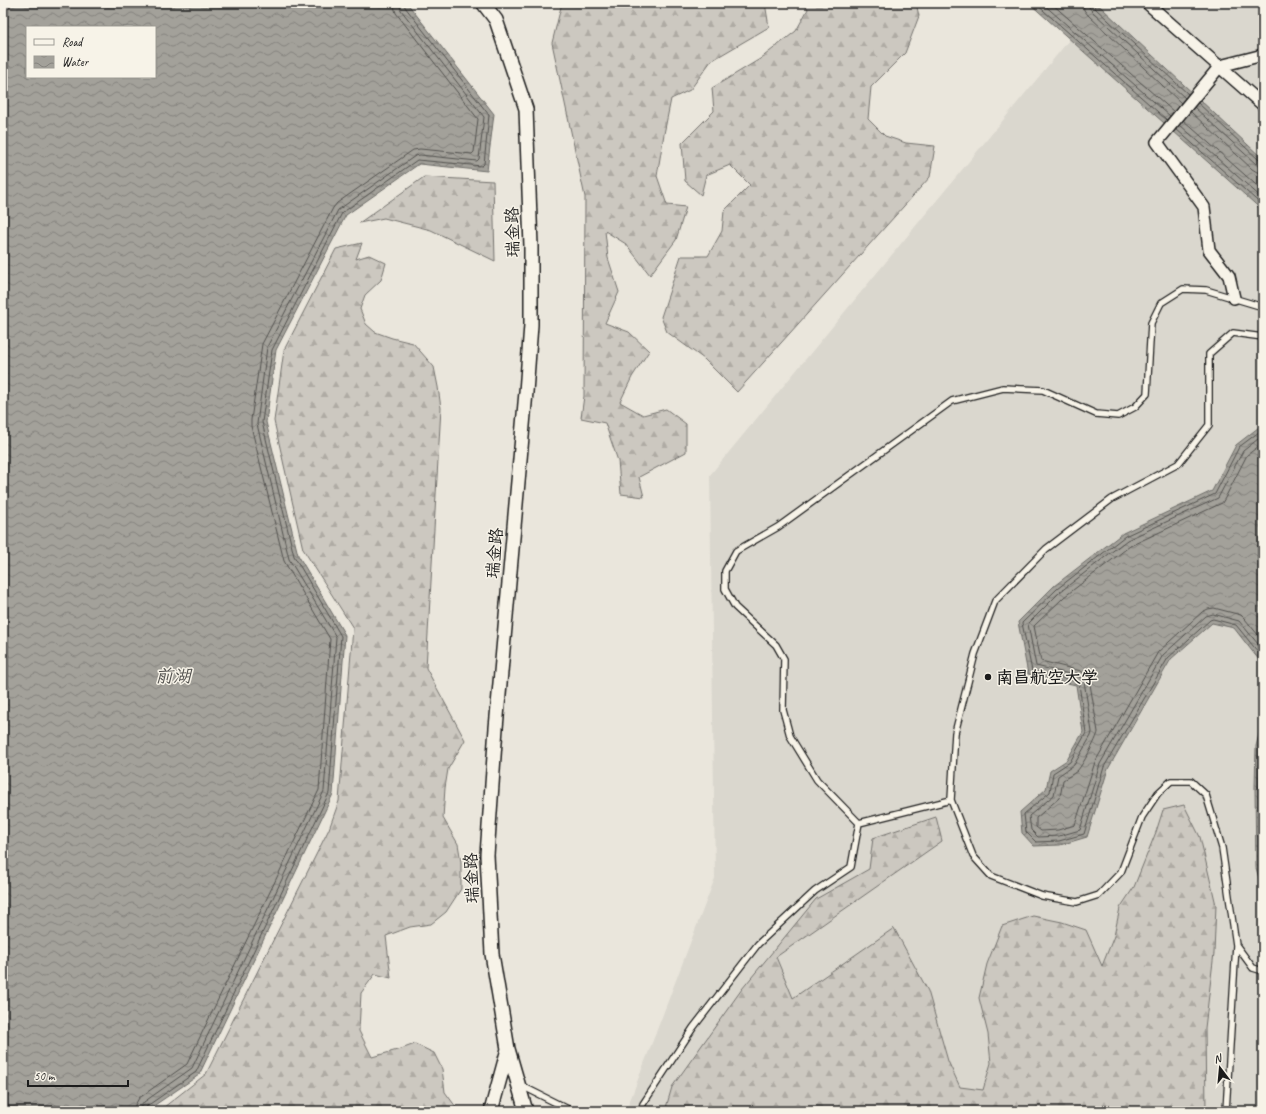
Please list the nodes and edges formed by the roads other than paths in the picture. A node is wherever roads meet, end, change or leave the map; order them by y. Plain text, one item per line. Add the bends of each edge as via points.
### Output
1 (483, 3) edge
2 (1147, 3) edge
3 (1263, 55) edge
4 (1220, 66) junction
5 (1263, 105) edge
6 (1234, 298) junction
7 (1263, 306) edge
8 (1263, 337) edge
9 (951, 800) junction
10 (859, 823) junction
11 (1236, 944) junction
12 (1263, 971) edge
13 (508, 1049) junction
14 (518, 1084) junction
15 (491, 1111) edge
16 (526, 1111) edge
17 (572, 1111) edge
18 (641, 1111) edge
19 (1226, 1111) edge

1 - 13 street, 瑞金路 via 496,20 526,108 531,246 528,377 487,855 492,954
2 - 4 street
3 - 4 street
4 - 5 street
4 - 6 street via 1157,142 1204,207 1209,250 1229,276
6 - 7 lane
6 - 10 lane via 1206,290 1183,289 1161,303 1151,323 1147,394 1135,407 1118,416 1096,414 1043,390 1004,388 952,401 778,528 736,551 725,571 725,589 735,607 776,645 784,659 783,710 790,736 816,780
8 - 9 lane via 1233,333 1209,354 1209,425 1178,464 1112,499 1046,549 995,601 975,654 955,733
9 - 10 lane
9 - 11 lane via 973,856 991,876 1042,896 1077,902 1098,895 1121,872 1142,817 1158,793 1171,781 1191,781 1206,795 1222,848
10 - 18 lane via 851,867 815,891 758,944 693,1028 643,1104
11 - 12 lane via 1253,968
11 - 19 lane
13 - 14 street, 瑞金路
13 - 15 street
14 - 16 street, 瑞金路
14 - 17 lane

